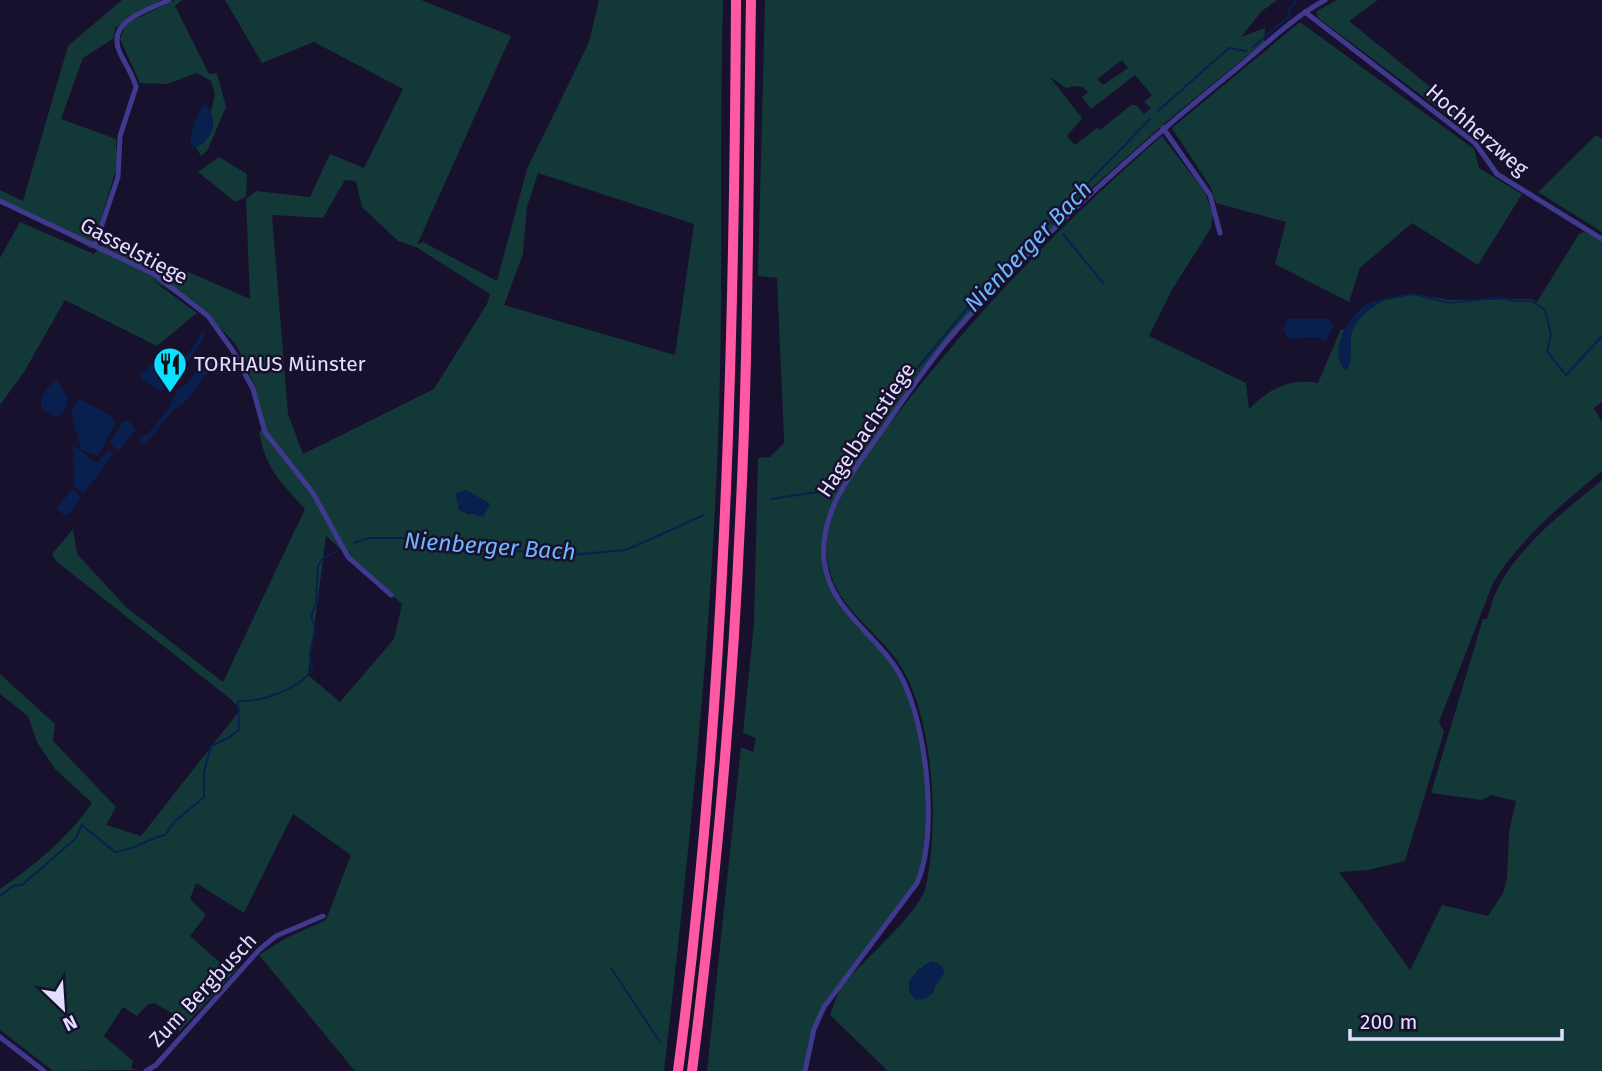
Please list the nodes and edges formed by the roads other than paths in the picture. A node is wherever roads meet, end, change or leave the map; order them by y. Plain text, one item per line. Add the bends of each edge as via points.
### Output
1 (169, 0) edge
2 (736, 0) edge
3 (751, 0) edge
4 (1325, 0) edge
5 (1305, 12) junction
6 (1163, 128) junction
7 (0, 201) edge
8 (1220, 233) dead end
9 (1602, 239) edge
10 (95, 245) junction
11 (391, 594) dead end
12 (323, 916) dead end
13 (0, 1037) edge
14 (44, 1071) edge
15 (146, 1071) edge
16 (678, 1071) edge
17 (692, 1071) edge
18 (805, 1071) edge

1 - 10 street via 127,20 118,33 118,47 136,88 120,136 118,177
2 - 16 highway via 730,428 714,726
3 - 17 highway via 744,432 727,734
4 - 5 street, Hagelbachstiege
5 - 6 street, Hagelbachstiege
5 - 9 street, Hochherzweg via 1475,143 1497,174
6 - 8 street via 1210,195
6 - 18 street, Hagelbachstiege via 1073,211 951,336 833,504 824,546 829,583 844,609 896,667 908,690 921,743 929,829 926,859 917,883 824,1007
7 - 10 street, Gasselstiege
10 - 11 street, Gasselstiege via 154,274 208,316 253,389 265,432 313,493 348,557
12 - 15 street, Zum Bergbusch via 276,936 259,950
13 - 14 street

